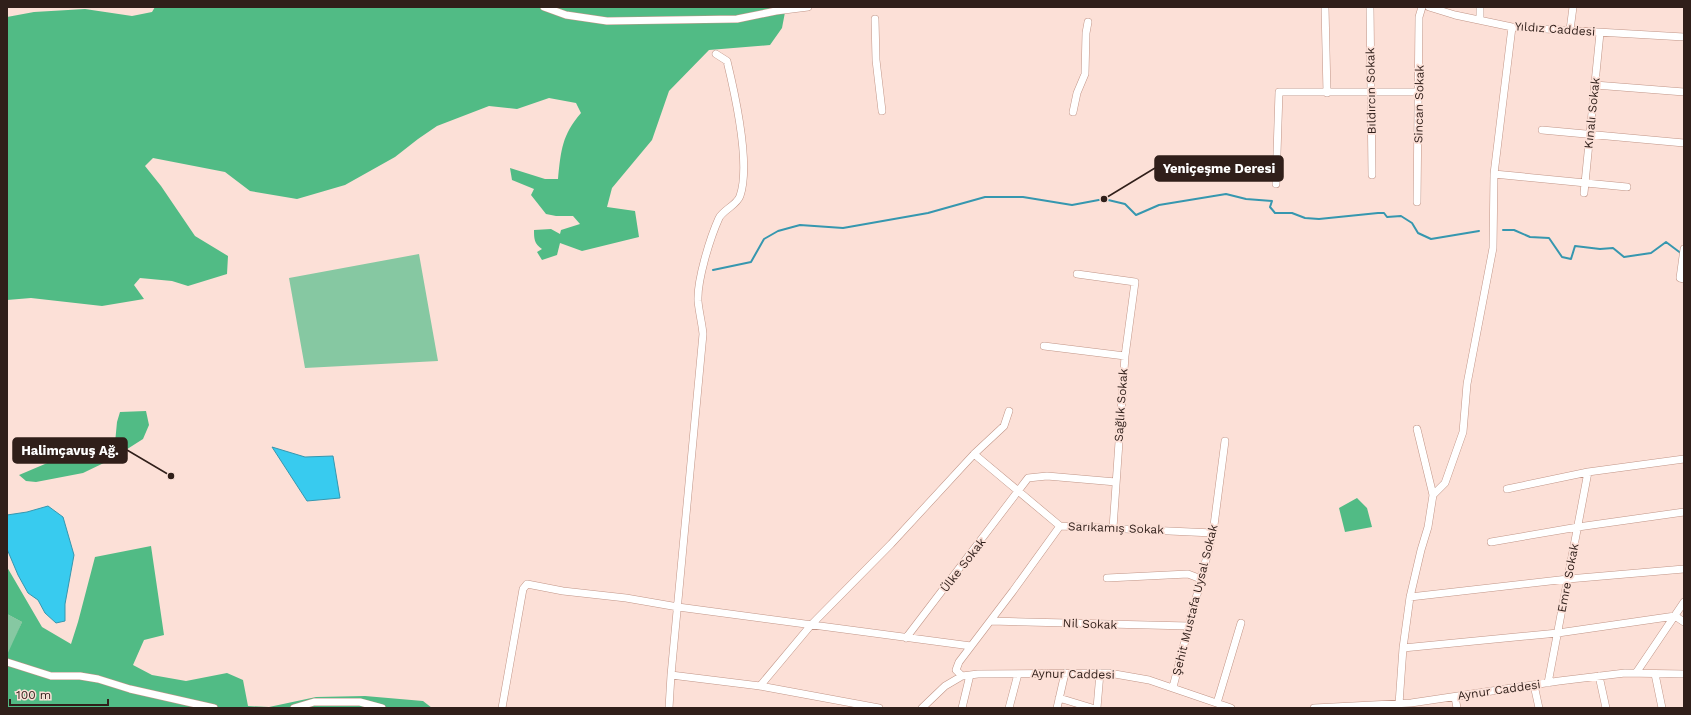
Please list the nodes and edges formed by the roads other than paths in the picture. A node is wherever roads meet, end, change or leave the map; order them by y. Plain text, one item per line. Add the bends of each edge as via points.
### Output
1 (544, 7) edge
2 (808, 7) edge
3 (1325, 7) edge
4 (1370, 7) edge
5 (1422, 7) edge
6 (1429, 7) edge
7 (1480, 7) edge
8 (1573, 7) edge
9 (875, 19) dead end
10 (1480, 20) junction
11 (1088, 22) dead end
12 (1512, 27) junction
13 (1570, 30) junction
14 (1600, 33) junction
15 (1684, 37) edge
16 (716, 54) dead end
17 (1595, 85) junction
18 (1327, 92) junction
19 (1419, 92) junction
20 (1684, 92) edge
21 (1371, 93) junction
22 (882, 111) dead end
23 (1074, 112) dead end
24 (1542, 130) dead end
25 (1589, 133) junction
26 (1684, 143) edge
27 (1494, 174) junction
28 (1372, 175) dead end
29 (1276, 184) dead end
30 (1585, 184) junction
31 (1627, 188) dead end
32 (1584, 193) dead end
33 (1417, 202) dead end
34 (1684, 249) edge
35 (1077, 274) dead end
36 (1682, 278) edge
37 (1044, 346) dead end
38 (1125, 356) junction
39 (1009, 411) dead end
40 (1417, 429) dead end
41 (1225, 441) dead end
42 (974, 454) junction
43 (1684, 459) edge
44 (1588, 472) junction
45 (1116, 482) junction
46 (1507, 489) dead end
47 (1018, 491) junction
48 (1433, 495) junction
49 (1684, 512) edge
50 (1060, 526) junction
51 (1578, 527) junction
52 (1113, 528) junction
53 (1213, 533) junction
54 (1491, 542) dead end
55 (1684, 569) edge
56 (1107, 578) dead end
57 (1201, 579) junction
58 (1568, 579) junction
59 (1410, 597) junction
60 (1684, 602) edge
61 (678, 607) junction
62 (1675, 616) junction
63 (991, 621) junction
64 (1684, 622) edge
65 (1241, 623) dead end
66 (811, 625) junction
67 (1189, 626) junction
68 (1558, 633) junction
69 (906, 638) junction
70 (971, 646) junction
71 (1403, 648) junction
72 (7, 662) edge
73 (1065, 673) junction
74 (1100, 673) junction
75 (1018, 674) junction
76 (1636, 674) junction
77 (1654, 674) junction
78 (1684, 674) edge
79 (671, 675) junction
80 (966, 676) junction
81 (1600, 676) junction
82 (1548, 683) junction
83 (1534, 685) junction
84 (760, 686) junction
85 (1173, 687) junction
86 (1455, 697) junction
87 (1059, 698) junction
88 (1217, 703) junction
89 (1399, 704) junction
90 (1331, 707) edge
91 (214, 708) edge
92 (294, 708) edge
93 (382, 708) edge
94 (502, 708) edge
95 (669, 708) edge
96 (879, 708) edge
97 (922, 708) edge
98 (962, 708) edge
99 (1010, 708) edge
100 (1057, 708) edge
101 (1092, 708) edge
102 (1097, 708) edge
103 (1231, 708) edge
104 (1314, 708) edge
105 (1457, 708) edge
106 (1538, 708) edge
107 (1606, 708) edge
108 (1662, 708) edge

1 - 2 street via 566,15 607,21 737,19
3 - 18 street
4 - 21 street, Bıldırcın Sokak
5 - 19 street, Sincan Sokak
6 - 10 street, Yıldız Caddesi
7 - 10 street
8 - 13 street
9 - 22 street via 876,60
10 - 12 street, Yıldız Caddesi
11 - 23 street via 1085,74 1077,93
12 - 13 street, Yıldız Caddesi
12 - 27 street
13 - 14 street, Yıldız Caddesi
14 - 15 street, Yıldız Caddesi
14 - 17 street, Kınalı Sokak
16 - 61 street via 727,61 732,81 744,151 743,180 740,198 720,216 704,260 698,300 703,334
17 - 20 street
17 - 25 street, Kınalı Sokak
18 - 21 street
18 - 29 street via 1279,92
19 - 21 street
19 - 33 street, Sincan Sokak
21 - 28 street, Bıldırcın Sokak
24 - 25 street
25 - 26 street
25 - 30 street, Kınalı Sokak
27 - 30 street
27 - 48 street via 1493,248 1467,384 1463,432 1445,483
30 - 31 street
30 - 32 street, Kınalı Sokak
34 - 36 street
35 - 38 street, Sağlık Sokak via 1135,282
37 - 38 street
38 - 45 street, Sağlık Sokak
39 - 42 street via 1004,426
40 - 48 street
41 - 53 street, Şehit Mustafa Uysal Sokak
42 - 47 street, Sarıkamış Sokak
42 - 66 street via 891,544
43 - 44 street
44 - 46 street
44 - 51 street, Emre Sokak
45 - 47 street, Ülke Sokak via 1047,476 1028,478
45 - 52 street, Sağlık Sokak
47 - 50 street, Sarıkamış Sokak
47 - 69 street, Ülke Sokak
48 - 59 street via 1428,527
49 - 51 street
50 - 52 street, Sarıkamış Sokak
50 - 63 street
51 - 54 street
51 - 58 street, Emre Sokak
52 - 53 street, Sarıkamış Sokak
53 - 57 street, Şehit Mustafa Uysal Sokak
55 - 58 street
56 - 57 street via 1188,574
57 - 67 street, Şehit Mustafa Uysal Sokak
58 - 59 street
58 - 68 street, Emre Sokak
59 - 71 street
60 - 62 street
61 - 66 street
61 - 79 street
61 - 94 street via 527,584 523,589
62 - 64 street
62 - 68 street
62 - 76 street
63 - 67 street, Nil Sokak
63 - 70 street
65 - 88 street
66 - 69 street
66 - 84 street
67 - 85 street, Şehit Mustafa Uysal Sokak
68 - 71 street
68 - 82 street, Emre Sokak
69 - 70 street
70 - 80 street via 956,670
71 - 89 street
72 - 91 street via 51,676 98,679
73 - 74 street, Aynur Caddesi
73 - 75 street, Aynur Caddesi
73 - 87 street
74 - 85 street, Aynur Caddesi via 1149,680
74 - 102 street
75 - 80 street, Aynur Caddesi
75 - 99 street
76 - 77 street, Aynur Caddesi
76 - 81 street, Aynur Caddesi
77 - 78 street, Aynur Caddesi
77 - 108 street
79 - 84 street
79 - 95 street
80 - 97 street, Aynur Caddesi via 945,686
80 - 98 street
81 - 82 street, Aynur Caddesi
81 - 107 street
82 - 83 street, Aynur Caddesi
83 - 86 street, Aynur Caddesi
83 - 106 street
84 - 96 street
85 - 88 street, Aynur Caddesi
86 - 89 street, Aynur Caddesi
86 - 105 street
87 - 100 street
87 - 101 street
88 - 103 street, Aynur Caddesi
89 - 90 street, Aynur Caddesi
90 - 104 street, Aynur Caddesi
92 - 93 street via 314,702 356,702

